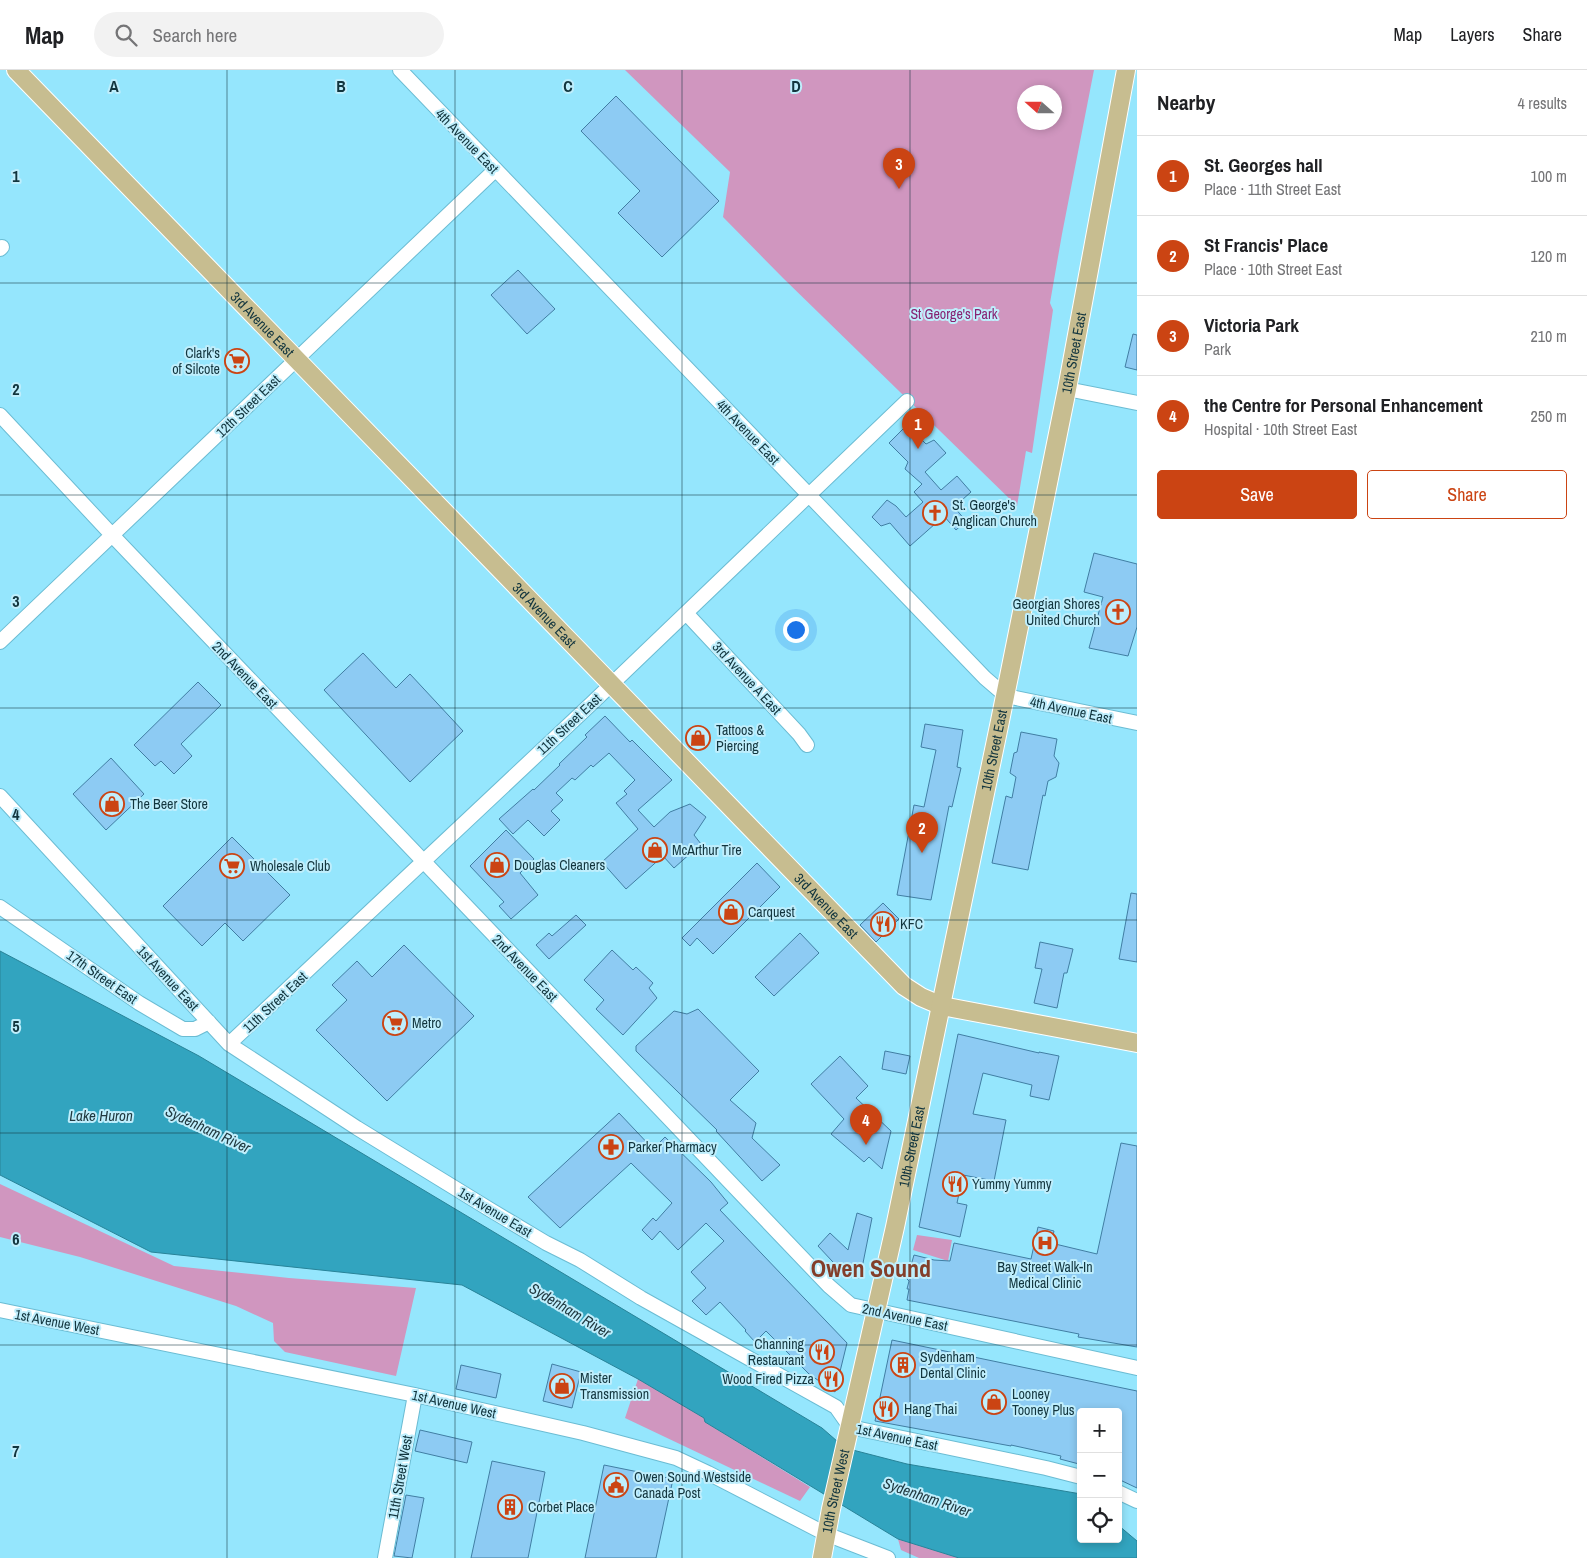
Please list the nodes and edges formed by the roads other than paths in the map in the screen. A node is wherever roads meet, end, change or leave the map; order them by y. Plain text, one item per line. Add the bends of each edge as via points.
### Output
1 (16, 70) edge
2 (400, 70) edge
3 (1126, 70) edge
4 (495, 170) junction
5 (297, 359) junction
6 (1067, 388) junction
7 (907, 401) dead end
8 (1137, 403) edge
9 (0, 416) edge
10 (809, 495) junction
11 (112, 535) junction
12 (686, 613) junction
13 (0, 642) edge
14 (611, 685) junction
15 (1006, 696) junction
16 (1137, 724) edge
17 (807, 745) dead end
18 (0, 796) edge
19 (424, 862) junction
20 (0, 907) edge
21 (942, 1006) junction
22 (209, 1022) junction
23 (1137, 1043) edge
24 (229, 1044) junction
25 (0, 1310) edge
26 (877, 1311) junction
27 (1137, 1368) edge
28 (415, 1395) junction
29 (850, 1427) junction
30 (1077, 1476) edge
31 (1122, 1494) edge
32 (1137, 1501) edge
33 (826, 1534) junction
34 (385, 1558) edge
35 (822, 1558) edge
36 (888, 1558) edge

1 - 5 main road, 3rd Avenue East
2 - 4 street, 4th Avenue East
3 - 6 main road, 10th Street East
4 - 5 street, 12th Street East
4 - 10 street, 4th Avenue East
5 - 11 street, 12th Street East
5 - 14 main road, 3rd Avenue East
6 - 8 street
6 - 15 main road, 10th Street East
7 - 10 street, 11th Street East
9 - 11 street, 2nd Avenue East
10 - 12 street, 11th Street East
10 - 15 street, 4th Avenue East
11 - 13 street, 12th Street East
11 - 19 street, 2nd Avenue East
12 - 14 street, 11th Street East
12 - 17 street, 3rd Avenue A East
14 - 19 street, 11th Street East
14 - 21 main road, 3rd Avenue East via 904,986
15 - 16 street, 4th Avenue East
15 - 21 main road, 10th Street East
18 - 22 street, 1st Avenue East
19 - 24 street, 11th Street East
19 - 26 street, 2nd Avenue East via 829,1286 851,1305
20 - 22 street, 17th Street East via 139,1003 183,1029 195,1029
21 - 23 main road, 3rd Avenue East
21 - 26 main road, 10th Street East
22 - 24 street, 1st Avenue East
24 - 29 street, 1st Avenue East via 357,1128 522,1229 836,1407
25 - 28 street, 1st Avenue West
26 - 27 street, 2nd Avenue East
26 - 29 main road, 10th Street East
28 - 33 street, 1st Avenue West via 676,1458
28 - 34 street, 11th Street West
29 - 30 street, 1st Avenue East
29 - 33 main road, 10th Street West
31 - 32 street
33 - 35 main road, 10th Street West
33 - 36 street, 1st Avenue West

